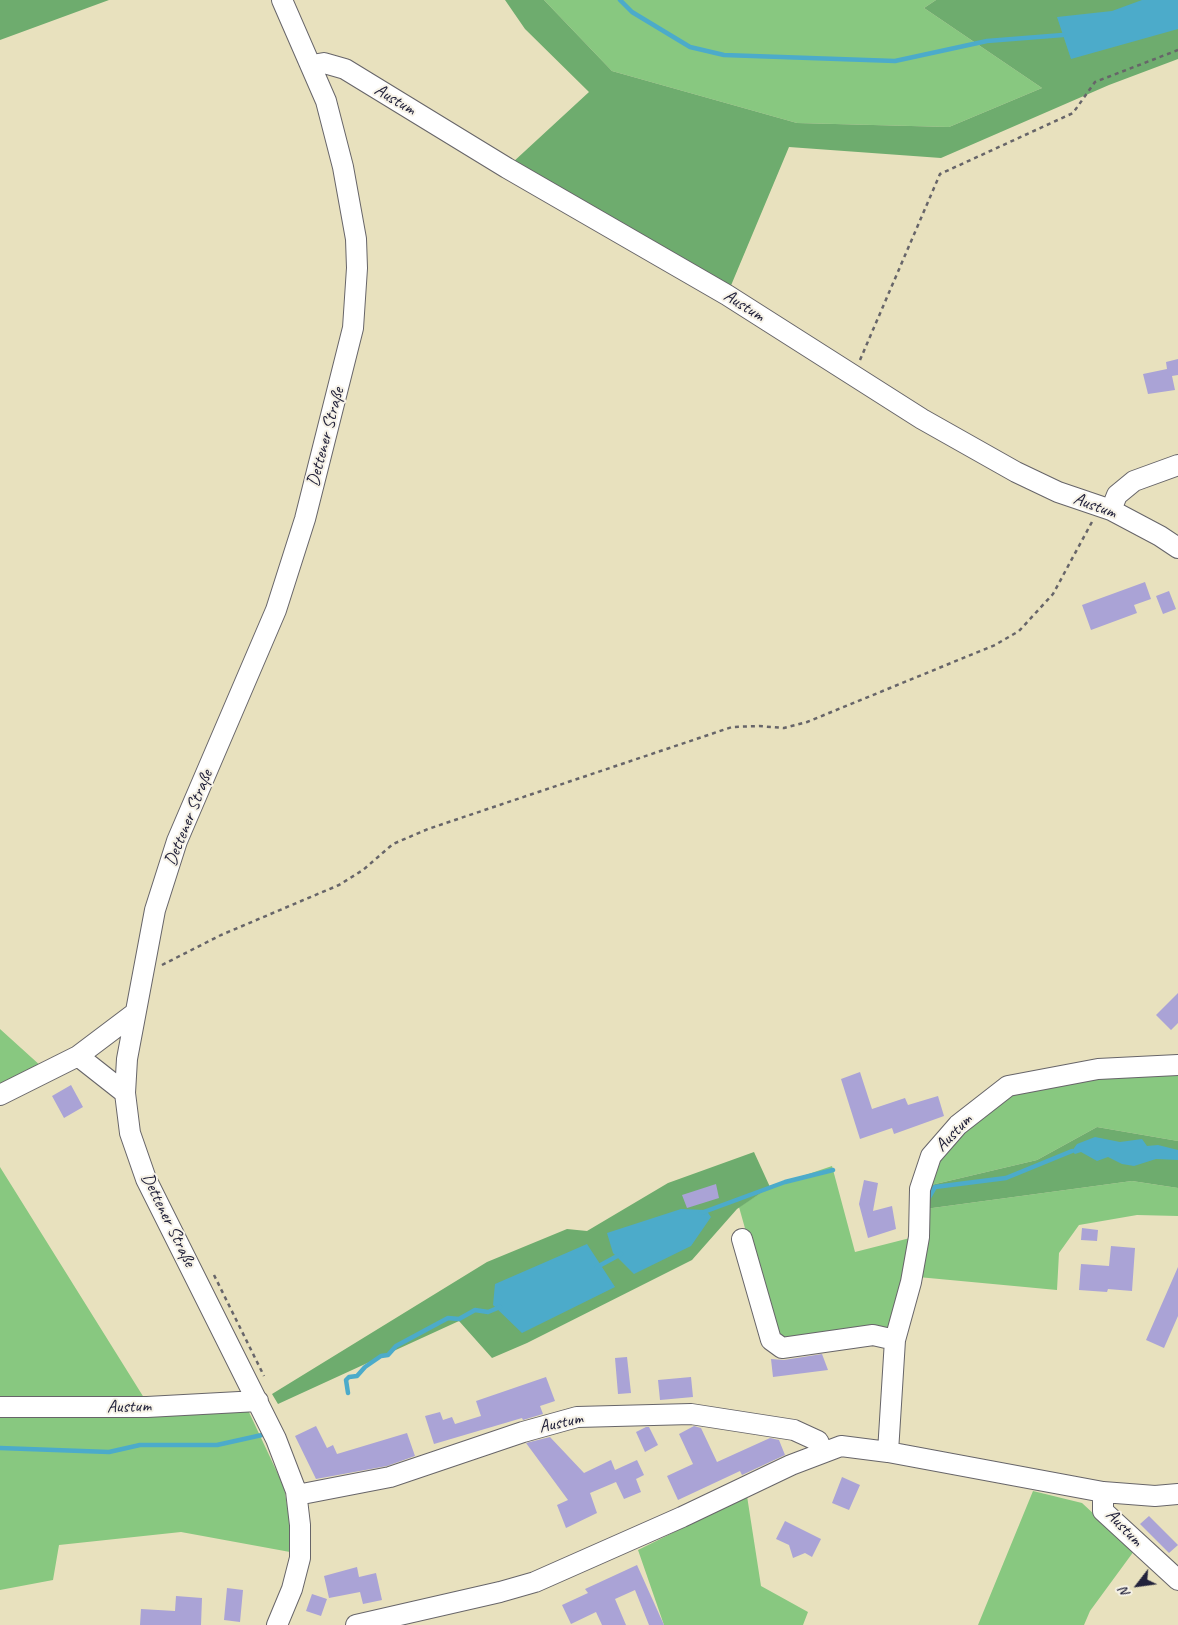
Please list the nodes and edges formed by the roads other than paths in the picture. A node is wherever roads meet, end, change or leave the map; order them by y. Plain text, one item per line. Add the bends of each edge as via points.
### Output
1 (282, 0) edge
2 (312, 65) junction
3 (1178, 465) edge
4 (1105, 508) junction
5 (1178, 548) edge
6 (135, 1013) junction
7 (78, 1056) junction
8 (1178, 1065) edge
9 (125, 1093) junction
10 (0, 1095) edge
11 (742, 1239) dead end
12 (895, 1340) junction
13 (258, 1402) junction
14 (0, 1407) edge
15 (822, 1452) junction
16 (888, 1452) junction
17 (1103, 1492) junction
18 (1178, 1494) edge
19 (297, 1495) junction
20 (1178, 1580) edge
21 (398, 1621) edge
22 (277, 1625) edge
23 (356, 1625) edge

1 - 2 street, Dettener Straße
2 - 4 street, Austum via 324,63 345,69 507,168 727,295 922,419 1016,472 1058,492
2 - 6 street, Dettener Straße via 335,130 350,203 357,268 353,328 305,518 276,610 177,841
3 - 4 street via 1134,481
4 - 5 street, Austum
6 - 7 street
6 - 9 street, Dettener Straße
7 - 9 street
7 - 10 street
8 - 12 street, Austum via 1098,1068 1008,1086 958,1125 931,1156 920,1189 919,1237
9 - 13 street, Dettener Straße via 130,1133 146,1179
11 - 12 street via 771,1340 782,1348 872,1335
12 - 16 street, Austum
13 - 14 street, Austum via 147,1407
13 - 19 street, Dettener Straße via 288,1466
15 - 16 street, Austum via 841,1446
15 - 19 street, Austum via 818,1441 794,1430 691,1414 577,1417 390,1477
15 - 21 street, Austum via 534,1582
16 - 17 street, Austum
17 - 18 street, Austum via 1155,1496
17 - 20 street, Austum via 1102,1511
19 - 22 street, Dettener Straße via 300,1558
21 - 23 street, Austum

